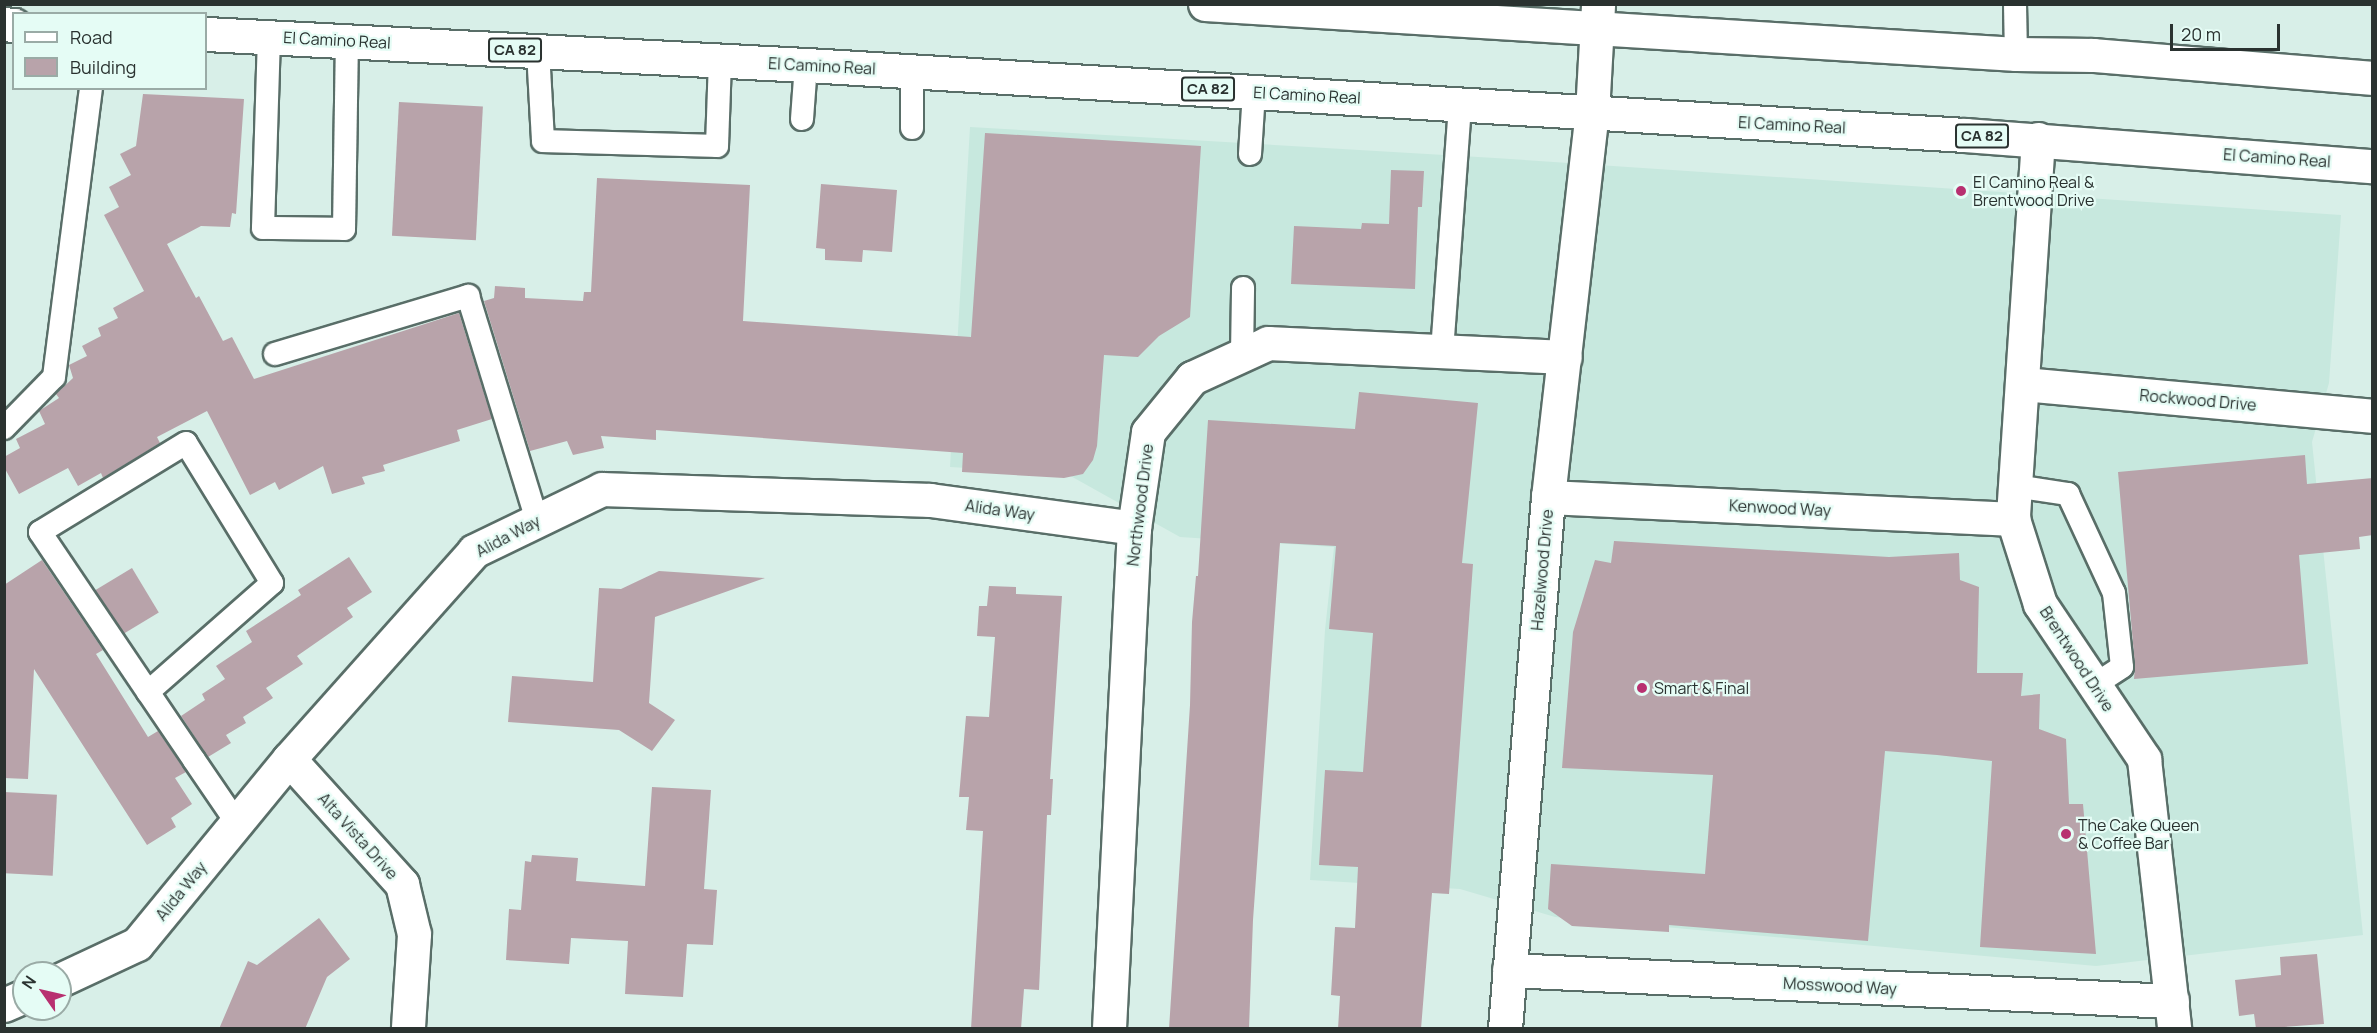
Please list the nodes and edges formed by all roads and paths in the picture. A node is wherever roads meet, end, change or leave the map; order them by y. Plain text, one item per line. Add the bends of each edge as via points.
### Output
1 (1204, 4) edge
2 (2015, 4) edge
3 (1414, 10) edge
4 (1598, 15) edge
5 (207, 34) edge
6 (269, 37) junction
7 (347, 41) junction
8 (538, 51) junction
9 (2016, 54) junction
10 (720, 60) junction
11 (806, 65) junction
12 (912, 71) junction
13 (2373, 78) edge
14 (91, 90) edge
15 (1254, 92) junction
16 (1460, 104) junction
17 (1592, 113) junction
18 (802, 119) dead end
19 (912, 128) dead end
20 (2038, 139) junction
21 (1250, 154) dead end
22 (2373, 166) edge
23 (1243, 288) dead end
24 (1442, 351) junction
25 (275, 354) dead end
26 (1242, 355) junction
27 (1565, 357) junction
28 (2023, 384) junction
29 (2373, 416) edge
30 (4, 428) edge
31 (2015, 486) junction
32 (1548, 497) junction
33 (2013, 519) junction
34 (537, 520) junction
35 (1134, 528) junction
36 (2094, 685) junction
37 (148, 692) junction
38 (289, 759) junction
39 (237, 823) junction
40 (1509, 970) junction
41 (72, 974) edge
42 (2173, 1015) edge
43 (408, 1029) edge
44 (1109, 1029) edge
45 (1505, 1029) edge

1 - 3 street
2 - 9 lane
3 - 4 street
4 - 9 street
4 - 17 street, Hazelwood Drive
5 - 6 street, El Camino Real / CA 82
6 - 7 street, El Camino Real / CA 82
6 - 7 lane via 263,228 344,229
7 - 8 street, El Camino Real / CA 82
8 - 10 street, El Camino Real / CA 82
8 - 10 lane via 543,141 717,146
9 - 13 street via 2093,55
10 - 11 street, El Camino Real / CA 82
11 - 12 street, El Camino Real / CA 82
11 - 18 lane
12 - 15 street, El Camino Real / CA 82
12 - 19 lane
14 - 30 lane via 54,378
15 - 16 street, El Camino Real / CA 82
15 - 21 lane
16 - 17 street, El Camino Real / CA 82
16 - 24 lane
17 - 20 street, El Camino Real / CA 82
17 - 27 street, Hazelwood Drive
20 - 22 street, El Camino Real / CA 82
20 - 28 street, Brentwood Drive
23 - 26 lane
24 - 26 street, Northwood Drive via 1268,343
24 - 27 street, Northwood Drive
25 - 34 lane via 468,296
26 - 35 street, Northwood Drive via 1192,378 1148,432
27 - 32 street, Hazelwood Drive
28 - 29 street, Rockwood Drive
28 - 31 street, Brentwood Drive
31 - 33 street, Brentwood Drive
31 - 36 lane via 2068,494 2114,592 2122,667
32 - 33 street, Kenwood Way
32 - 40 street, Hazelwood Drive
33 - 36 street, Brentwood Drive via 2040,604
34 - 35 street, Alida Way via 602,489 930,500
34 - 38 street, Alida Way via 474,550
35 - 44 street, Northwood Drive
36 - 42 street, Brentwood Drive via 2144,759
37 - 37 lane via 40,532 186,443 272,583
37 - 39 lane
38 - 39 street, Alida Way
38 - 43 street, Alta Vista Drive via 402,884 414,934
39 - 41 street, Alida Way via 137,944
40 - 42 street, Mosswood Way
40 - 45 street, Hazelwood Drive

